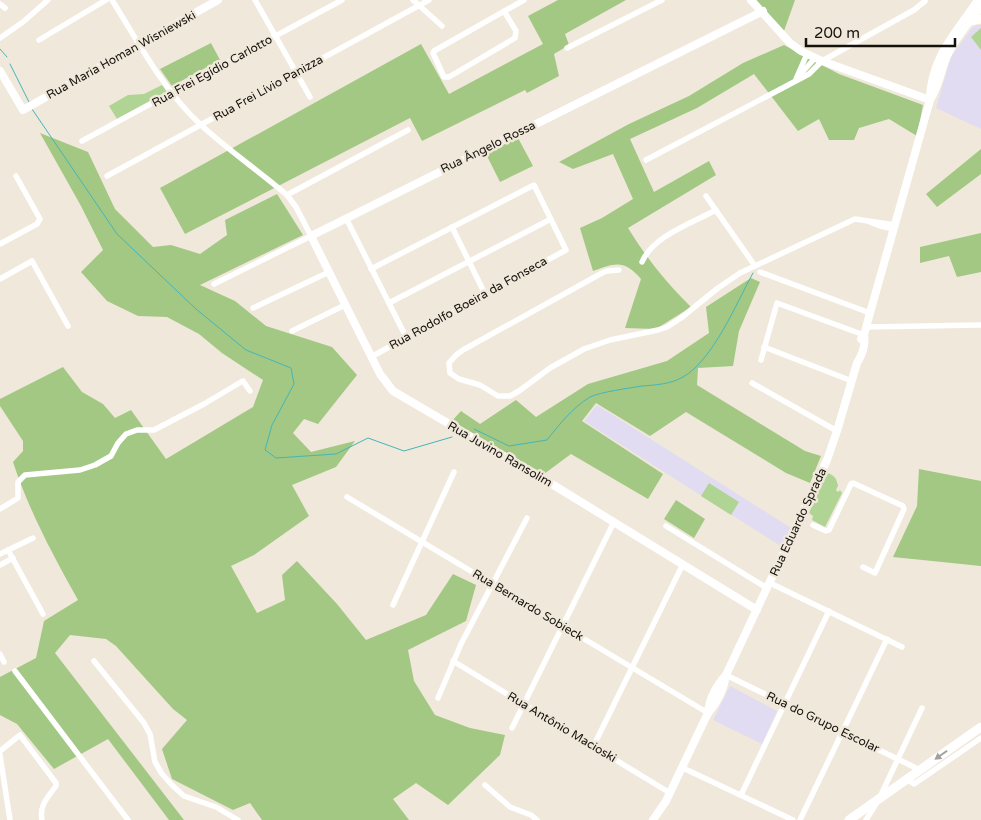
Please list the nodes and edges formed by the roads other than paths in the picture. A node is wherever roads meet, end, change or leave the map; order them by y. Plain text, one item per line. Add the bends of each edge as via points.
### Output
1 (48, 0) edge
2 (106, 0) edge
3 (112, 0) edge
4 (218, 0) edge
5 (255, 0) edge
6 (342, 0) edge
7 (413, 0) edge
8 (429, 0) edge
9 (524, 0) edge
10 (662, 0) edge
11 (751, 0) edge
12 (978, 0) edge
13 (925, 1) dead end
14 (420, 5) junction
15 (981, 7) edge
16 (504, 11) junction
17 (762, 11) junction
18 (981, 19) edge
19 (970, 21) junction
20 (442, 26) dead end
21 (275, 36) junction
22 (0, 38) edge
23 (39, 40) dead end
24 (140, 44) junction
25 (566, 48) dead end
26 (807, 54) junction
27 (819, 59) junction
28 (0, 71) edge
29 (296, 73) junction
30 (795, 81) junction
31 (172, 93) junction
32 (310, 97) dead end
33 (930, 100) junction
34 (200, 125) junction
35 (408, 130) dead end
36 (82, 141) dead end
37 (646, 160) dead end
38 (16, 176) dead end
39 (107, 176) dead end
40 (287, 195) junction
41 (706, 196) dead end
42 (716, 210) junction
43 (346, 218) junction
44 (551, 219) junction
45 (452, 227) junction
46 (894, 227) junction
47 (310, 236) junction
48 (0, 244) edge
49 (469, 262) junction
50 (642, 262) dead end
51 (755, 266) junction
52 (371, 268) junction
53 (620, 270) dead end
54 (329, 272) junction
55 (760, 272) dead end
56 (0, 279) edge
57 (214, 284) dead end
58 (485, 294) junction
59 (389, 303) junction
60 (345, 305) junction
61 (253, 308) dead end
62 (870, 313) junction
63 (981, 325) edge
64 (68, 326) dead end
65 (292, 331) dead end
66 (865, 331) junction
67 (406, 338) junction
68 (764, 347) junction
69 (371, 357) junction
70 (760, 360) dead end
71 (852, 380) junction
72 (752, 383) dead end
73 (250, 390) dead end
74 (837, 431) junction
75 (454, 472) dead end
76 (347, 497) dead end
77 (0, 510) edge
78 (527, 518) dead end
79 (614, 522) junction
80 (813, 525) dead end
81 (666, 526) dead end
82 (33, 538) dead end
83 (422, 542) junction
84 (8, 550) junction
85 (0, 554) edge
86 (13, 558) junction
87 (683, 564) junction
88 (0, 565) edge
89 (863, 568) dead end
90 (492, 584) junction
91 (768, 586) junction
92 (393, 605) dead end
93 (757, 610) junction
94 (829, 611) junction
95 (43, 614) dead end
96 (562, 626) junction
97 (887, 639) junction
98 (902, 647) dead end
99 (0, 654) edge
100 (94, 661) dead end
101 (453, 661) junction
102 (4, 662) dead end
103 (632, 668) junction
104 (15, 671) dead end
105 (726, 675) junction
106 (438, 698) dead end
107 (524, 704) junction
108 (785, 704) junction
109 (922, 708) dead end
110 (708, 713) junction
111 (981, 727) edge
112 (512, 728) dead end
113 (842, 732) junction
114 (981, 738) edge
115 (593, 746) junction
116 (0, 751) edge
117 (0, 755) edge
118 (898, 759) junction
119 (682, 768) junction
120 (920, 770) junction
121 (906, 779) junction
122 (485, 785) dead end
123 (670, 794) junction
124 (741, 795) junction
125 (879, 799) junction
126 (657, 819) edge
127 (10, 820) edge
128 (42, 820) edge
129 (128, 820) edge
130 (238, 820) edge
131 (537, 820) edge
132 (793, 820) edge
133 (800, 820) edge
134 (849, 820) edge
135 (866, 820) edge

1 - 22 street
2 - 23 street
3 - 24 street
4 - 24 street, Rua Maria Homan Wisniewski
5 - 21 street
6 - 21 street, Rua Frei Egídio Carlotto
7 - 14 street
8 - 14 street, Rua Frei Lívio Panizza
9 - 16 street
10 - 25 street
11 - 17 street
12 - 33 street, Rua Eduardo Sprada via 943,49
13 - 27 street via 914,10
14 - 20 street
14 - 29 street, Rua Frei Lívio Panizza
15 - 19 street, Rua Eduardo Sprada
16 - 16 street via 433,53 444,77 515,38 516,31
17 - 26 street via 790,43
17 - 43 street, Rua Ângelo Rossa
18 - 19 main road
19 - 33 street, Rua Eduardo Sprada via 949,52
21 - 29 street
21 - 31 street, Rua Frei Egídio Carlotto
24 - 28 street, Rua Maria Homan Wisniewski via 23,110
24 - 31 street
26 - 27 street
26 - 30 street
27 - 30 street via 809,74
27 - 33 street
29 - 32 street
29 - 34 street, Rua Frei Lívio Panizza
30 - 37 street
31 - 34 street
31 - 36 street, Rua Frei Egídio Carlotto
33 - 46 street, Rua Eduardo Sprada
34 - 39 street, Rua Frei Lívio Panizza
34 - 40 street
35 - 40 street
38 - 48 street via 40,219 37,224
40 - 47 street
41 - 42 street
42 - 50 street via 659,241
42 - 51 street
43 - 47 street, Rua Ângelo Rossa
43 - 52 street
44 - 45 street via 534,185
44 - 49 street
44 - 58 street, Rua Rodolfo Boeira da Fonseca via 566,250
45 - 49 street
45 - 52 street
46 - 51 street via 855,219
46 - 62 street, Rua Eduardo Sprada
47 - 54 street, Rua Juvino Ransolim
47 - 57 street, Rua Ângelo Rossa
49 - 58 street
49 - 59 street
51 - 53 street via 730,280 667,327 584,349 550,368 515,394 498,396 450,373 452,360 472,345 602,273
52 - 59 street
54 - 60 street, Rua Juvino Ransolim
54 - 61 street
55 - 62 street
56 - 64 street via 32,261
58 - 67 street, Rua Rodolfo Boeira da Fonseca
59 - 67 street
60 - 65 street
60 - 69 street, Rua Juvino Ransolim
62 - 66 street, Rua Eduardo Sprada
63 - 66 street
66 - 68 street via 777,303
66 - 71 street, Rua Eduardo Sprada
67 - 69 street, Rua Rodolfo Boeira da Fonseca
68 - 70 street
68 - 71 street
69 - 79 street, Rua Juvino Ransolim via 384,380 398,395
71 - 74 street, Rua Eduardo Sprada
72 - 74 street
73 - 77 street via 240,382 154,430 132,432 121,438 111,456 95,465 80,470 25,475 18,482 18,498
74 - 91 street, Rua Eduardo Sprada
75 - 83 street
76 - 83 street, Rua Bernardo Sobieck
78 - 90 street
79 - 87 street, Rua Juvino Ransolim
79 - 96 street
80 - 89 street via 829,530 853,483 903,506 875,573
81 - 91 street
82 - 84 street
83 - 90 street, Rua Bernardo Sobieck
83 - 92 street
84 - 85 street
84 - 86 street
86 - 88 street
86 - 95 street
87 - 93 street, Rua Juvino Ransolim
87 - 103 street
90 - 96 street, Rua Bernardo Sobieck
90 - 101 street
91 - 93 street, Rua Eduardo Sprada
91 - 94 street
93 - 105 street, Rua Eduardo Sprada
94 - 97 street
94 - 108 street
96 - 103 street, Rua Bernardo Sobieck
96 - 107 street
97 - 98 street
97 - 113 street
99 - 102 street
100 - 130 street via 144,723 150,734 155,762 162,774 184,796
101 - 106 street
101 - 107 street, Rua Antônio Macioski
103 - 110 street, Rua Bernardo Sobieck
103 - 115 street
104 - 129 street
105 - 108 street, Rua do Grupo Escolar
105 - 110 street, Rua Eduardo Sprada via 725,685
107 - 112 street
107 - 115 street, Rua Antônio Macioski
108 - 113 street, Rua do Grupo Escolar
108 - 124 street
109 - 118 street
110 - 119 street, Rua Eduardo Sprada
111 -> 120 main road
113 - 118 street, Rua do Grupo Escolar
113 - 133 street
114 - 121 street via 914,784
115 - 123 street, Rua Antônio Macioski
116 - 128 street via 20,735 55,781 56,786 41,809
117 - 127 street
118 - 120 street, Rua do Grupo Escolar
118 - 125 street
119 - 123 street, Rua Eduardo Sprada
119 - 124 street
120 - 121 main road
121 - 125 main road
122 - 131 street via 510,807
123 - 126 street, Rua Eduardo Sprada
124 - 132 street
125 - 134 main road
125 - 135 street

